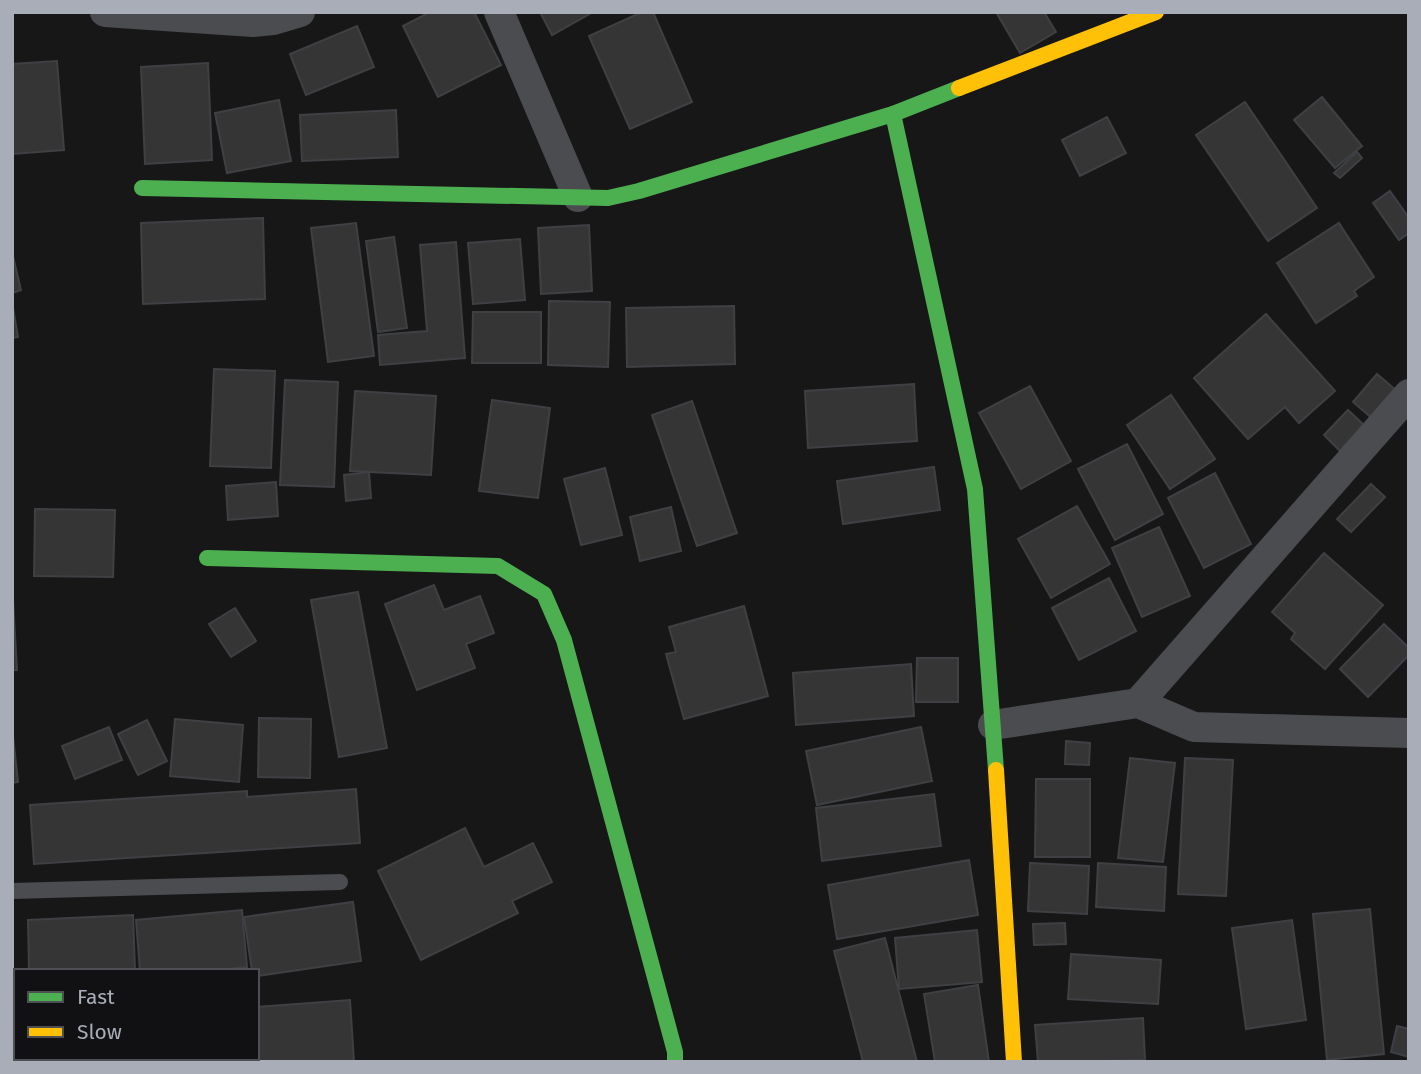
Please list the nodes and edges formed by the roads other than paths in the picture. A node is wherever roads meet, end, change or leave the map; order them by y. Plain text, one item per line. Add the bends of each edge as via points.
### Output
1 (106, 12) edge
2 (300, 12) edge
3 (499, 12) edge
4 (1156, 12) edge
5 (893, 114) junction
6 (142, 188) dead end
7 (578, 197) junction
8 (1409, 394) edge
9 (207, 558) dead end
10 (1138, 703) junction
11 (993, 725) junction
12 (1409, 733) edge
13 (340, 882) dead end
14 (12, 891) edge
15 (675, 1062) edge
16 (1014, 1062) edge

1 - 2 street via 253,22
3 - 7 street
4 - 5 street
5 - 7 street via 639,191 608,198
5 - 11 street via 975,489
6 - 7 street
8 - 10 street
9 - 15 street via 498,566 544,594 564,640
10 - 11 street
10 - 12 street via 1194,727
11 - 16 street
13 - 14 lane

